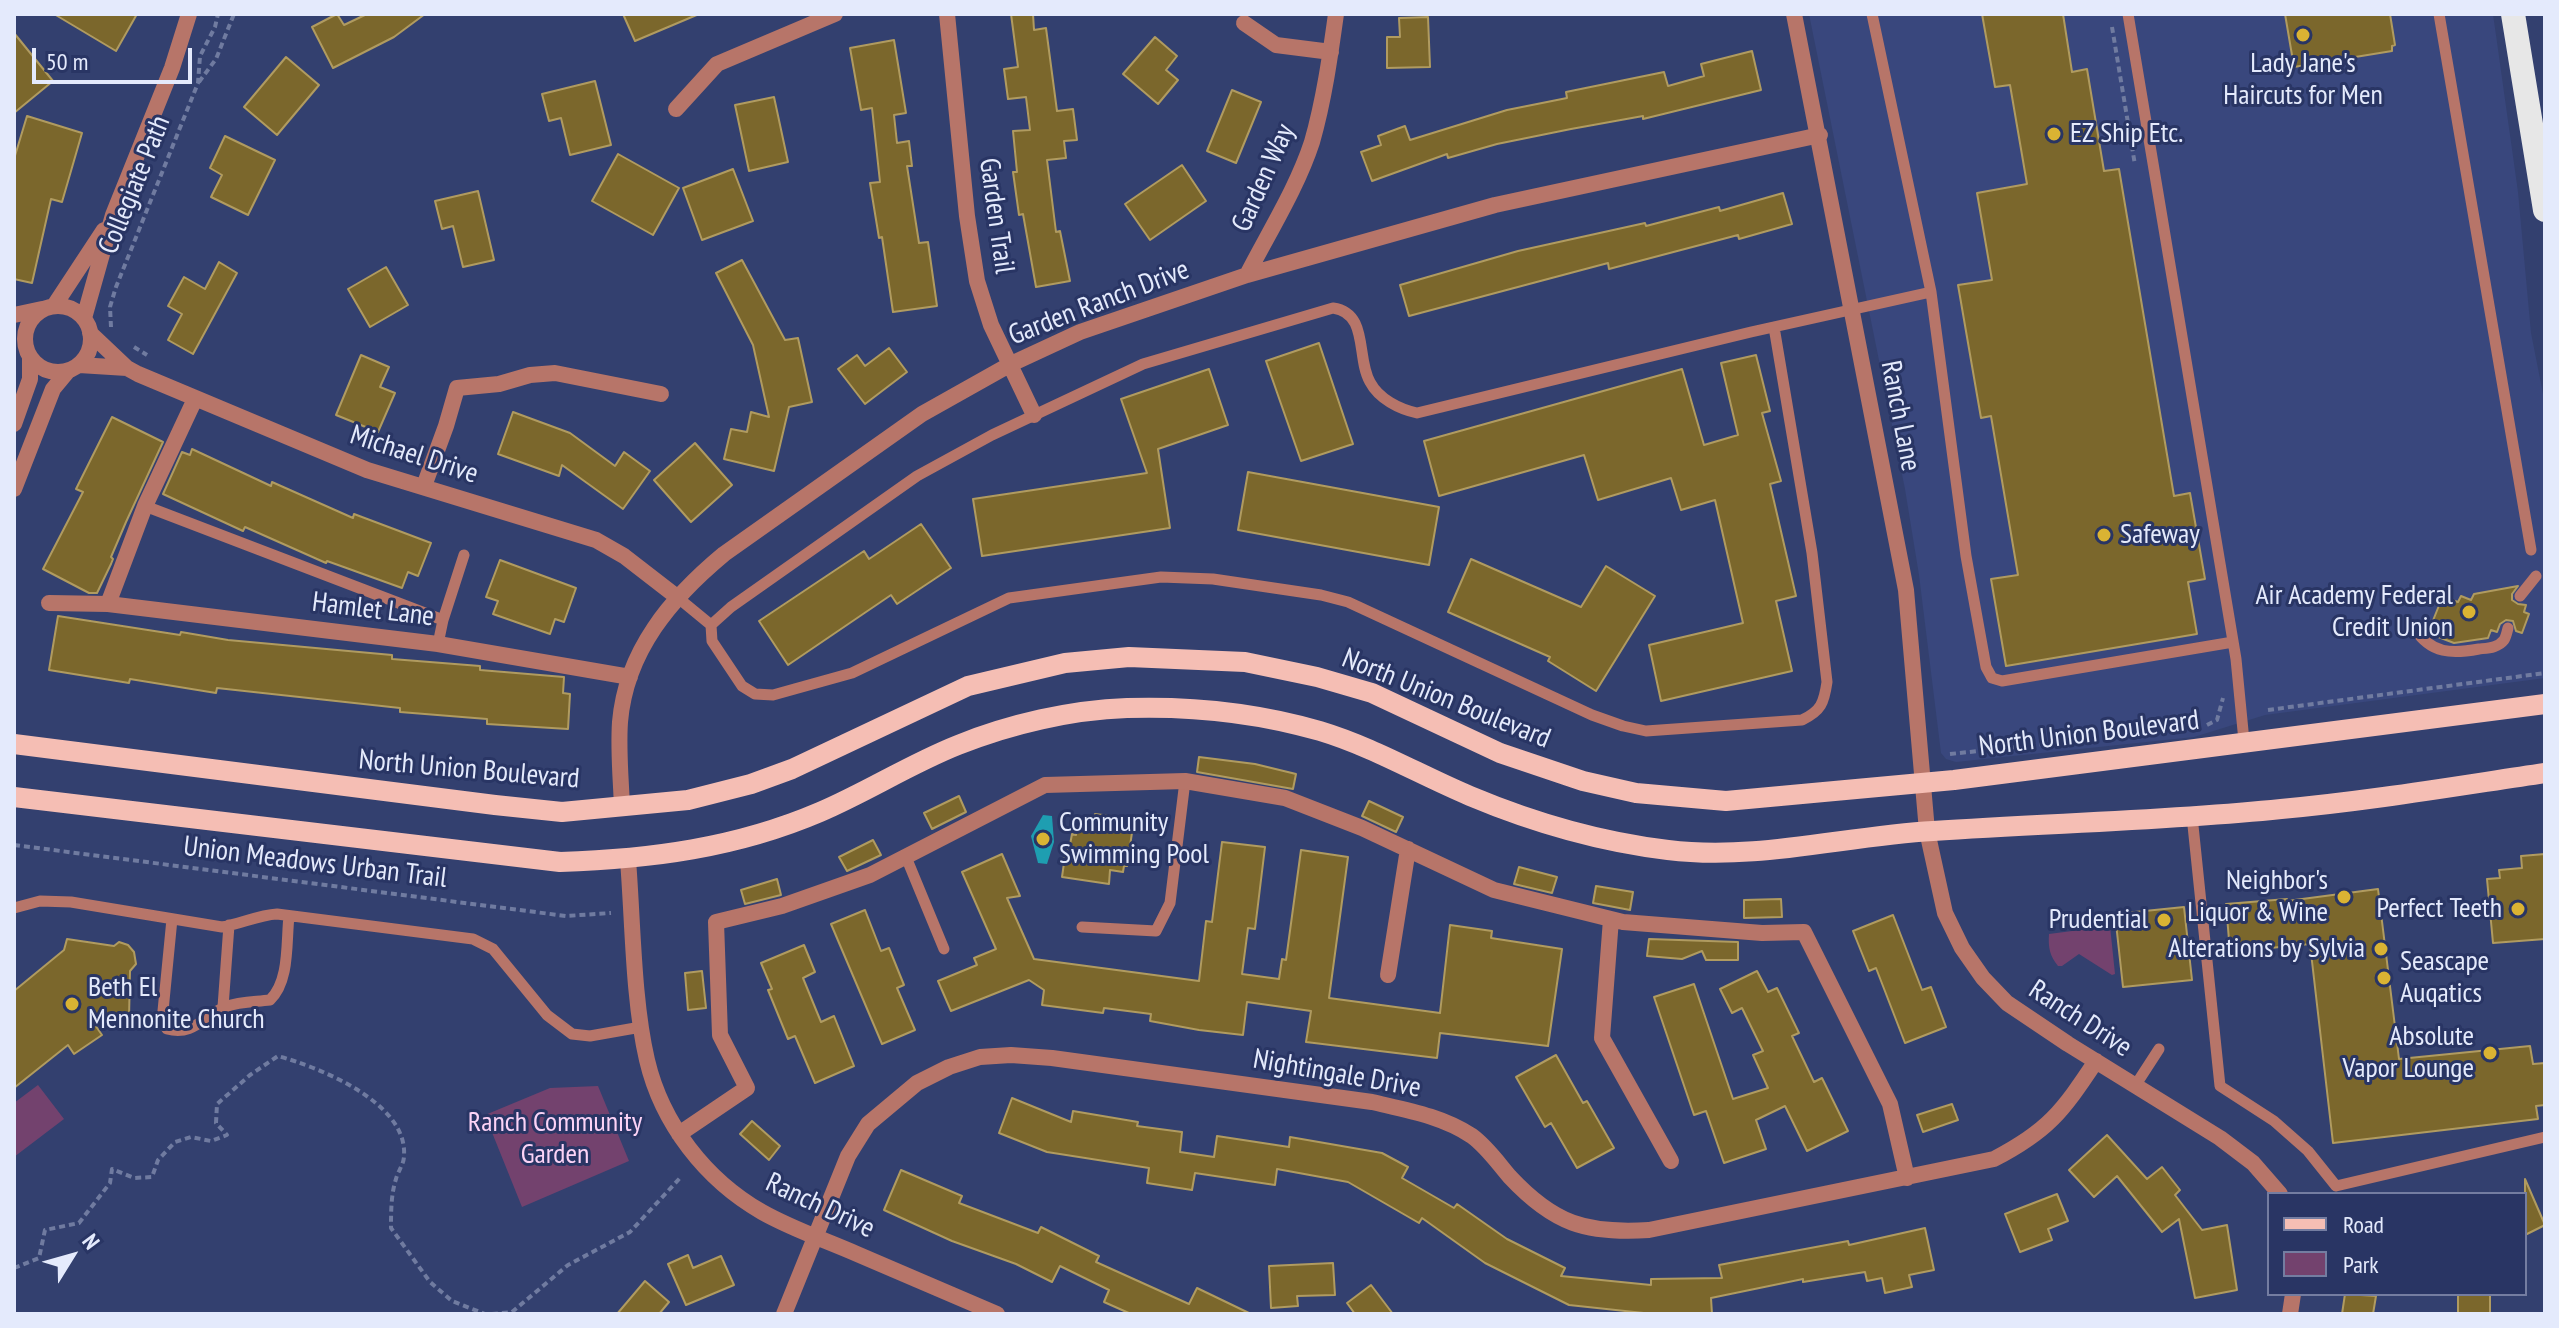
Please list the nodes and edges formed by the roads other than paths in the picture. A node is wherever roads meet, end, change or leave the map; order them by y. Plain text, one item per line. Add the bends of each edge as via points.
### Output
1 (189, 14) edge
2 (835, 14) edge
3 (947, 14) edge
4 (1336, 14) edge
5 (1794, 14) edge
6 (1872, 14) edge
7 (2128, 14) edge
8 (2439, 14) edge
9 (2513, 14) edge
10 (1244, 23) dead end
11 (1331, 52) junction
12 (676, 109) dead end
13 (1820, 135) junction
14 (2545, 210) edge
15 (113, 215) junction
16 (1247, 275) junction
17 (1931, 292) junction
18 (49, 308) junction
19 (1853, 309) junction
20 (14, 315) edge
21 (14, 322) edge
22 (87, 326) junction
23 (1774, 327) junction
24 (28, 352) junction
25 (1011, 364) junction
26 (73, 368) junction
27 (127, 368) junction
28 (661, 394) dead end
29 (195, 399) junction
30 (1034, 415) junction
31 (14, 424) edge
32 (424, 486) junction
33 (14, 489) edge
34 (145, 506) junction
35 (2531, 550) dead end
36 (464, 555) dead end
37 (2536, 576) dead end
38 (2520, 596) dead end
39 (677, 597) junction
40 (49, 603) dead end
41 (108, 604) junction
42 (443, 620) junction
43 (711, 625) junction
44 (2508, 628) dead end
45 (2415, 629) dead end
46 (2233, 642) junction
47 (438, 644) junction
48 (630, 677) junction
49 (2545, 704) edge
50 (2244, 741) junction
51 (19, 742) edge
52 (2545, 773) edge
53 (1185, 781) junction
54 (1923, 783) junction
55 (14, 797) edge
56 (622, 808) junction
57 (2192, 816) junction
58 (1927, 831) junction
59 (1408, 849) junction
60 (906, 857) junction
61 (628, 860) junction
62 (14, 908) edge
63 (289, 916) junction
64 (172, 919) junction
65 (1611, 919) junction
66 (229, 925) junction
67 (1082, 927) dead end
68 (944, 949) dead end
69 (1388, 975) dead end
70 (223, 1007) junction
71 (641, 1027) junction
72 (2159, 1049) dead end
73 (2096, 1061) junction
74 (2135, 1086) junction
75 (679, 1134) junction
76 (2545, 1137) edge
77 (1671, 1161) dead end
78 (1907, 1178) junction
79 (2278, 1192) edge
80 (815, 1237) junction
81 (784, 1314) edge
82 (997, 1314) edge

1 - 15 street
2 - 12 street via 717,64
3 - 25 street, Garden Trail via 977,281
4 - 11 street, Garden Way
5 - 13 street, Ranch Lane
6 - 17 lane
7 - 46 lane
8 - 35 lane
9 - 14 highway
10 - 11 street via 1276,45
11 - 16 street, Garden Way via 1302,167
13 - 16 street, Garden Ranch Drive via 1495,205
13 - 19 street, Ranch Lane
15 - 18 street
15 - 22 street
16 - 25 street, Garden Ranch Drive via 1080,332
17 - 19 lane
17 - 46 lane via 1966,556 1992,678 2002,681
18 - 20 street
18 - 22 street via 65,307
18 - 24 street via 28,325
19 - 23 lane
19 - 54 street, Ranch Lane via 1906,590
21 - 24 street
22 - 26 street via 90,350
22 - 27 street, Michael Drive
23 - 30 lane via 1417,413 1376,392 1368,379 1356,321 1333,308 1143,364
23 - 43 lane via 1812,553 1827,682 1824,702 1802,720 1646,731 1623,726 1348,602 1213,579 1161,577 1009,598 852,673 773,695 755,694 742,686 712,641
24 - 26 street via 46,370
24 - 31 street via 30,379
25 - 30 street, Garden Trail
25 - 39 street, Garden Ranch Drive via 910,423 724,554
26 - 27 street, Michael Drive
26 - 33 street via 53,389
27 - 29 street, Michael Drive
28 - 32 street via 555,373 457,388
29 - 32 street, Michael Drive via 367,470
29 - 34 street
30 - 43 lane via 917,476
32 - 39 street, Michael Drive via 596,540
34 - 41 street
34 - 42 lane
36 - 42 lane
37 - 38 lane
39 - 43 lane
39 - 48 street, Garden Ranch Drive via 653,627
40 - 41 street, Hamlet Lane
41 - 47 street, Hamlet Lane
42 - 47 lane
44 - 45 lane via 2494,647 2455,653 2424,643
46 - 50 lane
47 - 48 street, Hamlet Lane
48 - 56 street, Garden Ranch Drive via 621,719
49 - 50 main road, North Union Boulevard
50 - 54 main road, North Union Boulevard
51 - 56 main road, North Union Boulevard via 495,805 562,812
52 - 57 main road
53 - 59 street via 1285,798
53 - 60 street via 1045,785
53 - 67 lane via 1170,903 1156,931
54 - 56 main road, North Union Boulevard via 1750,801 1636,793 1539,768 1372,693 1317,677 1245,662 1129,657 1065,663 968,686 751,784 688,800
54 - 58 street, Ranch Lane
55 - 61 main road via 560,862
57 - 58 main road
57 - 76 lane via 2220,1086 2274,1121 2336,1186
58 - 61 main road via 1731,852 1619,842 1473,797 1319,731 1254,715 1123,708 1005,729 958,745 770,831 717,847
58 - 73 street, Ranch Drive via 1945,913 1983,978 2007,1003
59 - 65 street via 1494,890
59 - 69 street
60 - 68 lane
60 - 75 street via 782,906 716,922 720,1035 747,1088
61 - 71 street, Ranch Drive
62 - 64 lane via 40,901 71,902
63 - 66 lane via 261,915
63 - 70 lane via 277,994 270,1000
63 - 71 lane via 473,939 493,949 547,1015 572,1034
64 - 66 lane
64 - 70 lane via 162,1021 167,1029 179,1032
65 - 77 street via 1602,1038
65 - 78 street via 1804,932 1890,1104
66 - 70 lane
71 - 75 street, Ranch Drive via 656,1089
72 - 74 lane
73 - 74 street, Ranch Drive
73 - 78 street, Nightingale Drive via 2061,1111 2036,1135 1994,1159
74 - 79 street, Ranch Drive via 2220,1138 2253,1163
75 - 80 street, Ranch Drive via 725,1186 760,1211
78 - 80 street, Nightingale Drive via 1649,1230 1612,1232 1582,1227 1551,1213 1473,1137 1412,1111 1011,1055 949,1067 917,1083 868,1124 848,1156
80 - 81 street, Nightingale Drive
80 - 82 street, Ranch Drive

